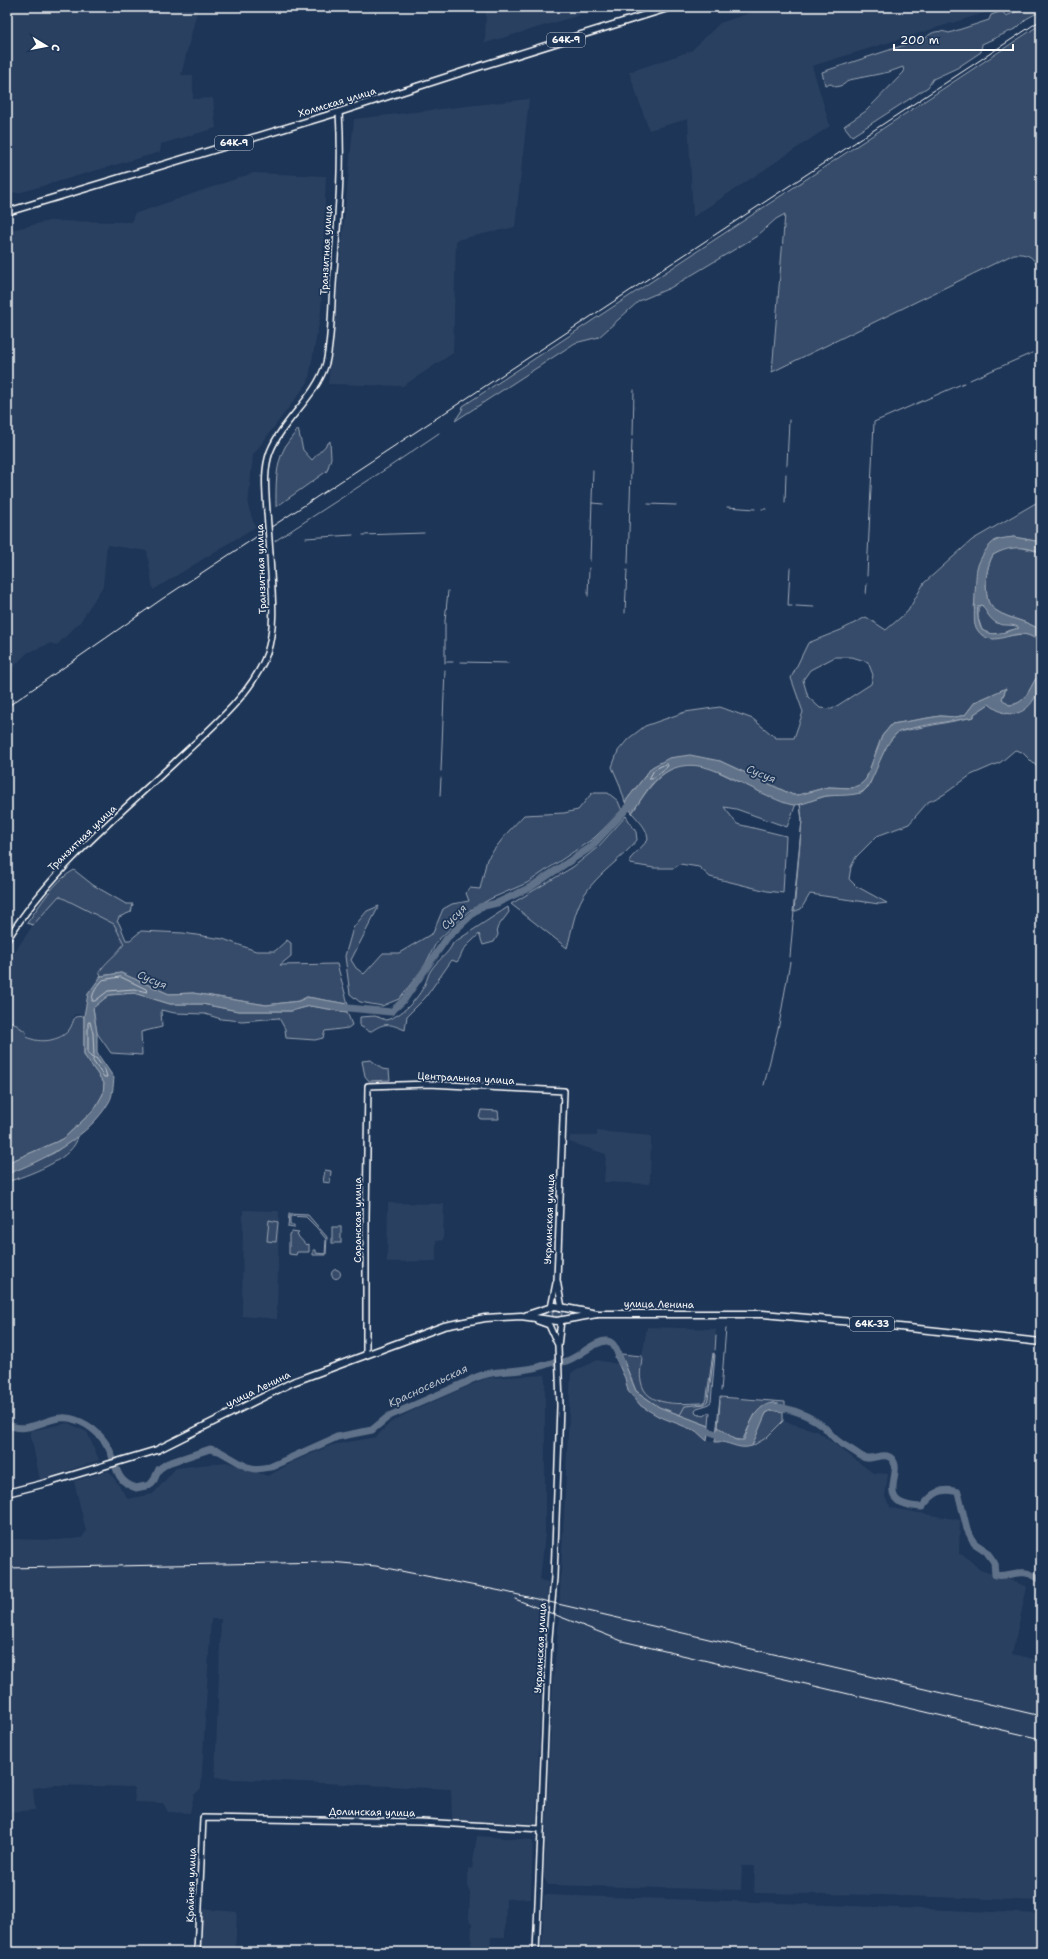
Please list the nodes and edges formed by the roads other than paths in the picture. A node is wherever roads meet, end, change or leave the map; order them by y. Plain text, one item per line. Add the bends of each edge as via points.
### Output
1 (671, 7) edge
2 (339, 112) junction
3 (7, 212) edge
4 (7, 940) edge
5 (368, 1086) joint
6 (564, 1092) joint
7 (557, 1280) junction
8 (551, 1308) junction
9 (562, 1308) junction
10 (597, 1314) junction
11 (521, 1316) junction
12 (575, 1317) junction
13 (551, 1319) junction
14 (561, 1320) junction
15 (1041, 1342) edge
16 (558, 1348) junction
17 (366, 1354) junction
18 (7, 1493) edge
19 (203, 1818) joint
20 (541, 1829) junction
21 (197, 1952) edge
22 (536, 1952) edge

1 - 2 main road, Холмская улица / 64К-9
2 - 3 main road, Холмская улица / 64К-9
2 - 4 main road, Транзитная улица, bridge via 341,136 336,247 326,363 320,380 278,438 267,464 272,627 267,652 244,693 51,881 28,908
5 - 6 main road, Центральная улица via 429,1084
5 - 17 main road, Саранская улица
6 - 7 main road, Украинская улица
7 - 8 main road
7 - 9 main road, Украинская улица
8 - 9 main road, улица Ленина
8 - 11 main road, улица Ленина
8 - 13 main road, Украинская улица
9 - 10 main road, улица Ленина
9 - 14 main road, Украинская улица via 564,1313
10 - 12 main road, улица Ленина
10 - 15 main road, улица Ленина / 64К-33 via 763,1314
11 - 13 main road, улица Ленина
11 - 16 main road via 549,1325
11 - 17 main road, улица Ленина via 485,1318 444,1326
12 - 14 main road, улица Ленина
12 - 16 main road via 563,1327
13 - 14 main road, улица Ленина
13 - 16 main road, Украинская улица
14 - 16 main road, Украинская улица
16 - 20 main road, Украинская улица via 560,1406 554,1577
17 - 18 main road, улица Ленина via 273,1392 163,1447
19 - 20 main road, Долинская улица via 421,1822
19 - 21 main road, Крайняя улица
20 - 22 main road, Украинская улица

